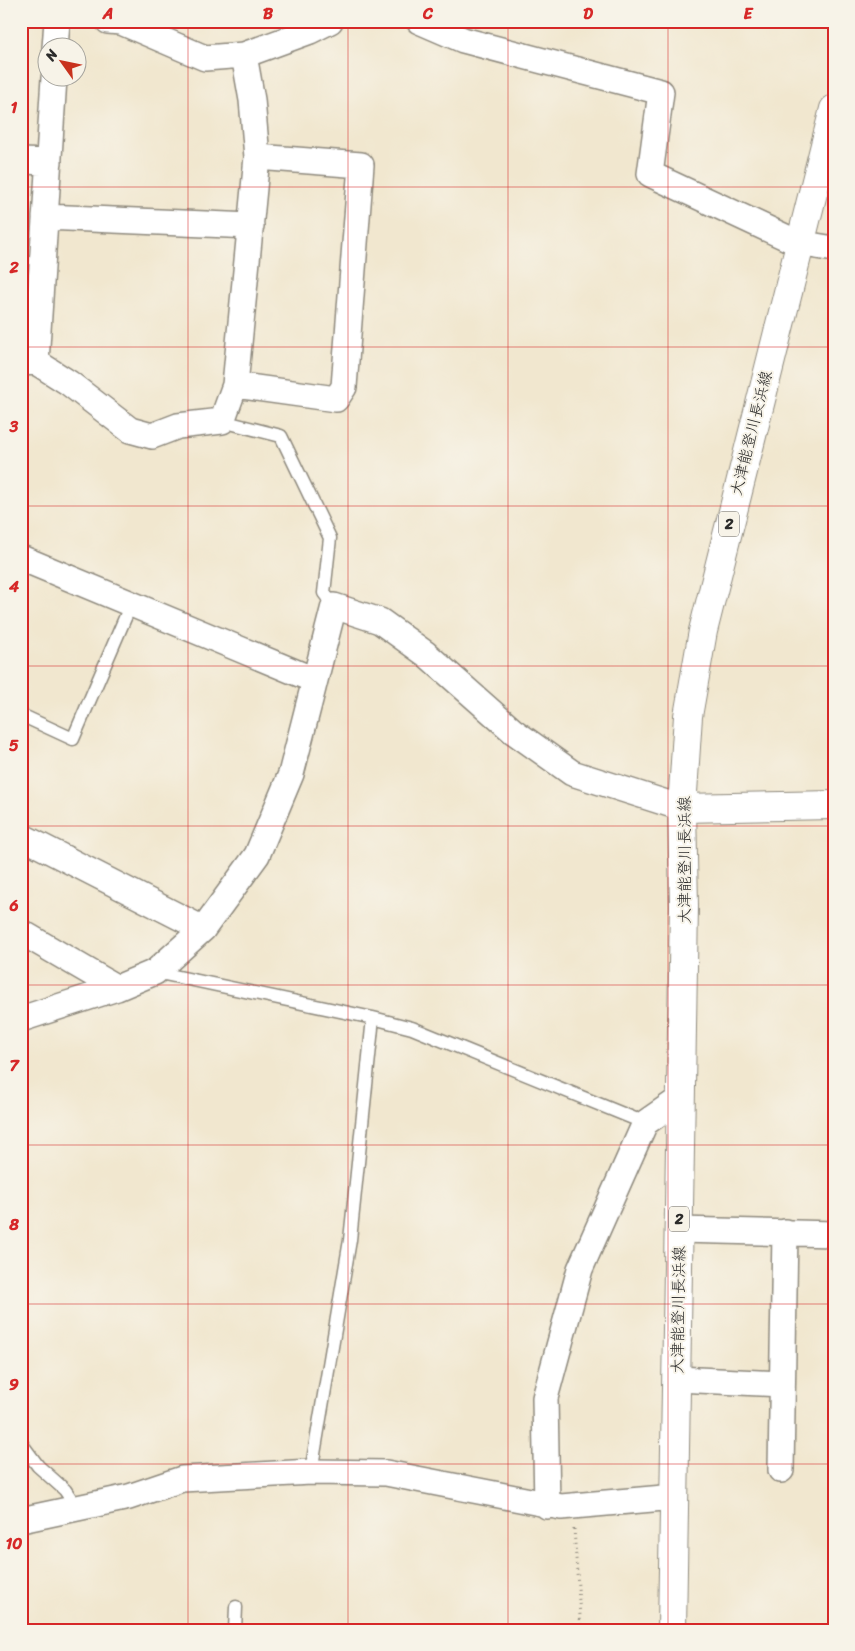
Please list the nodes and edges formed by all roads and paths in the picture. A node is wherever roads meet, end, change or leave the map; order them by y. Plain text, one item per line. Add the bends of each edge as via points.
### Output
1 (57, 21) edge
2 (108, 21) edge
3 (330, 21) edge
4 (419, 21) edge
5 (56, 38) edge
6 (244, 55) junction
7 (53, 88) edge
8 (834, 108) edge
9 (257, 156) junction
10 (21, 161) edge
11 (49, 162) junction
12 (45, 217) junction
13 (251, 226) junction
14 (798, 244) junction
15 (834, 249) edge
16 (29, 362) edge
17 (235, 385) junction
18 (222, 420) junction
19 (21, 558) edge
20 (131, 604) junction
21 (334, 606) junction
22 (314, 680) junction
23 (21, 715) edge
24 (834, 805) edge
25 (682, 808) junction
26 (21, 836) edge
27 (203, 928) junction
28 (21, 932) edge
29 (155, 972) junction
30 (117, 988) junction
31 (373, 1018) junction
32 (21, 1019) edge
33 (681, 1098) junction
34 (645, 1123) junction
35 (679, 1230) junction
36 (785, 1232) junction
37 (834, 1234) edge
38 (677, 1380) junction
39 (782, 1384) junction
40 (21, 1443) edge
41 (781, 1470) dead end
42 (311, 1472) junction
43 (675, 1498) junction
44 (547, 1506) junction
45 (572, 1506) junction
46 (77, 1508) junction
47 (21, 1520) edge
48 (236, 1607) dead end
49 (235, 1630) edge
50 (581, 1630) edge
51 (672, 1630) edge

1 - 5 street
2 - 6 street via 120,22 205,58
3 - 6 street via 310,32
4 - 14 street via 463,40 661,92 650,174
6 - 9 street
7 - 11 street
8 - 14 main road, 大津能登川長浜線 / 2
9 - 13 street
9 - 17 street via 361,165 344,388 336,399
10 - 11 street
11 - 12 street
12 - 13 street
12 - 16 street
13 - 17 street
14 - 15 street
14 - 25 main road, 大津能登川長浜線 / 2 via 703,631 688,716
16 - 18 street via 69,383 130,430 152,436 178,426
17 - 18 street
18 - 21 lane via 281,436 330,538 324,593
19 - 20 street
20 - 22 street
20 - 23 lane via 73,739
21 - 22 street
21 - 25 street via 380,621 426,654 514,731 572,773
22 - 27 street via 291,774 257,855
24 - 25 main road
25 - 33 main road, 大津能登川長浜線 / 2
26 - 27 street
27 - 29 street
28 - 30 street
29 - 30 street
29 - 31 lane
30 - 32 street
31 - 34 lane via 412,1028
31 - 42 lane via 350,1240
33 - 34 street
33 - 35 main road, 大津能登川長浜線 / 2
34 - 44 street via 580,1269 544,1398
35 - 36 street
35 - 38 main road, 大津能登川長浜線 / 2
36 - 37 street
36 - 39 street
38 - 39 street
38 - 43 main road, 大津能登川長浜線 / 2
39 - 41 street
40 - 46 lane via 38,1466 65,1490
42 - 44 street via 386,1473
42 - 46 street via 182,1479 129,1497
43 - 45 street
43 - 51 main road, 大津能登川長浜線 / 2
44 - 45 street
45 - 50 path
46 - 47 street
48 - 49 lane

